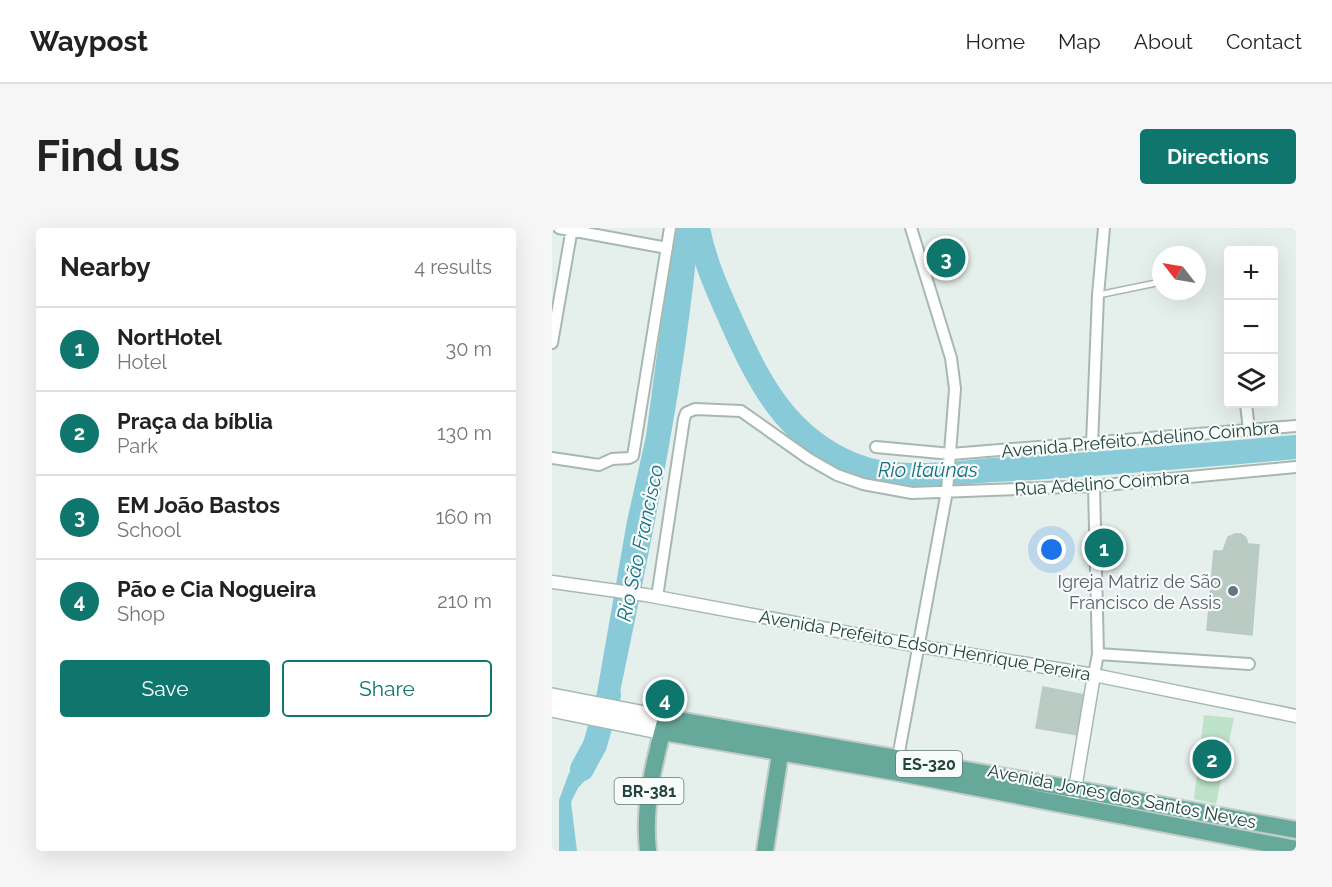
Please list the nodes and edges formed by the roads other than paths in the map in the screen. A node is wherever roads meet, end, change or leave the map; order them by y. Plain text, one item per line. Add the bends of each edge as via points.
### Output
1 (559, 228) edge
2 (670, 228) edge
3 (911, 228) edge
4 (1104, 228) edge
5 (572, 229) edge
6 (667, 248) junction
7 (1152, 284) edge
8 (1098, 295) junction
9 (552, 343) edge
10 (1246, 408) edge
11 (1296, 426) edge
12 (1249, 430) junction
13 (1092, 444) junction
14 (876, 447) dead end
15 (552, 458) edge
16 (950, 458) junction
17 (1296, 467) edge
18 (1094, 486) junction
19 (947, 489) junction
20 (552, 582) edge
21 (651, 596) junction
22 (918, 646) junction
23 (1098, 654) junction
24 (1249, 664) dead end
25 (1094, 675) junction
26 (552, 696) edge
27 (552, 709) edge
28 (583, 709) junction
29 (1296, 716) edge
30 (664, 725) junction
31 (782, 745) junction
32 (896, 765) junction
33 (1075, 789) junction
34 (1072, 807) junction
35 (1245, 821) junction
36 (1296, 831) edge
37 (1241, 838) junction
38 (1294, 849) edge
39 (648, 851) edge
40 (765, 851) edge

1 - 5 street
2 - 6 street
3 - 16 street via 951,358 955,389
4 - 8 street
5 - 6 street
5 - 9 street
6 - 15 street via 633,456 599,465
7 - 8 lane
8 - 13 street
10 - 12 street
11 - 12 street, Avenida Prefeito Adelino Coimbra
12 - 13 street, Avenida Prefeito Adelino Coimbra
13 - 16 street, Avenida Prefeito Adelino Coimbra
14 - 16 street, Avenida Prefeito Adelino Coimbra
16 - 19 street
17 - 18 street, Rua Adelino Coimbra
18 - 19 street, Rua Adelino Coimbra
18 - 23 street
19 - 21 street, Rua Adelino Coimbra via 912,493 843,478 809,459 750,416 736,410 688,411
19 - 22 street
20 - 21 street, Avenida Prefeito Edson Henrique Pereira
21 - 22 street, Avenida Prefeito Edson Henrique Pereira
22 - 25 street, Avenida Prefeito Edson Henrique Pereira
22 - 32 street
23 - 24 street
23 - 25 street
25 - 29 street, Avenida Prefeito Edson Henrique Pereira
25 - 33 street
26 - 28 main road, Avenida Jones dos Santos Neves / ES-320
27 - 28 main road, Avenida Jones dos Santos Neves / ES-320
28 - 30 main road, Avenida Jones dos Santos Neves / ES-320
30 - 31 main road, Avenida Jones dos Santos Neves / ES-320
30 - 39 main road, BR-381 via 647,801
31 - 32 main road, Avenida Jones dos Santos Neves / ES-320
31 - 40 main road
32 - 33 main road, Avenida Jones dos Santos Neves / ES-320
32 - 34 main road, Avenida Jones dos Santos Neves / ES-320
33 - 34 street
33 - 35 main road, Avenida Jones dos Santos Neves / ES-320
34 - 37 main road, Avenida Jones dos Santos Neves / ES-320
35 - 36 main road, Avenida Jones dos Santos Neves / ES-320
35 - 37 main road
36 - 38 street
37 - 38 main road, Avenida Jones dos Santos Neves / ES-320

